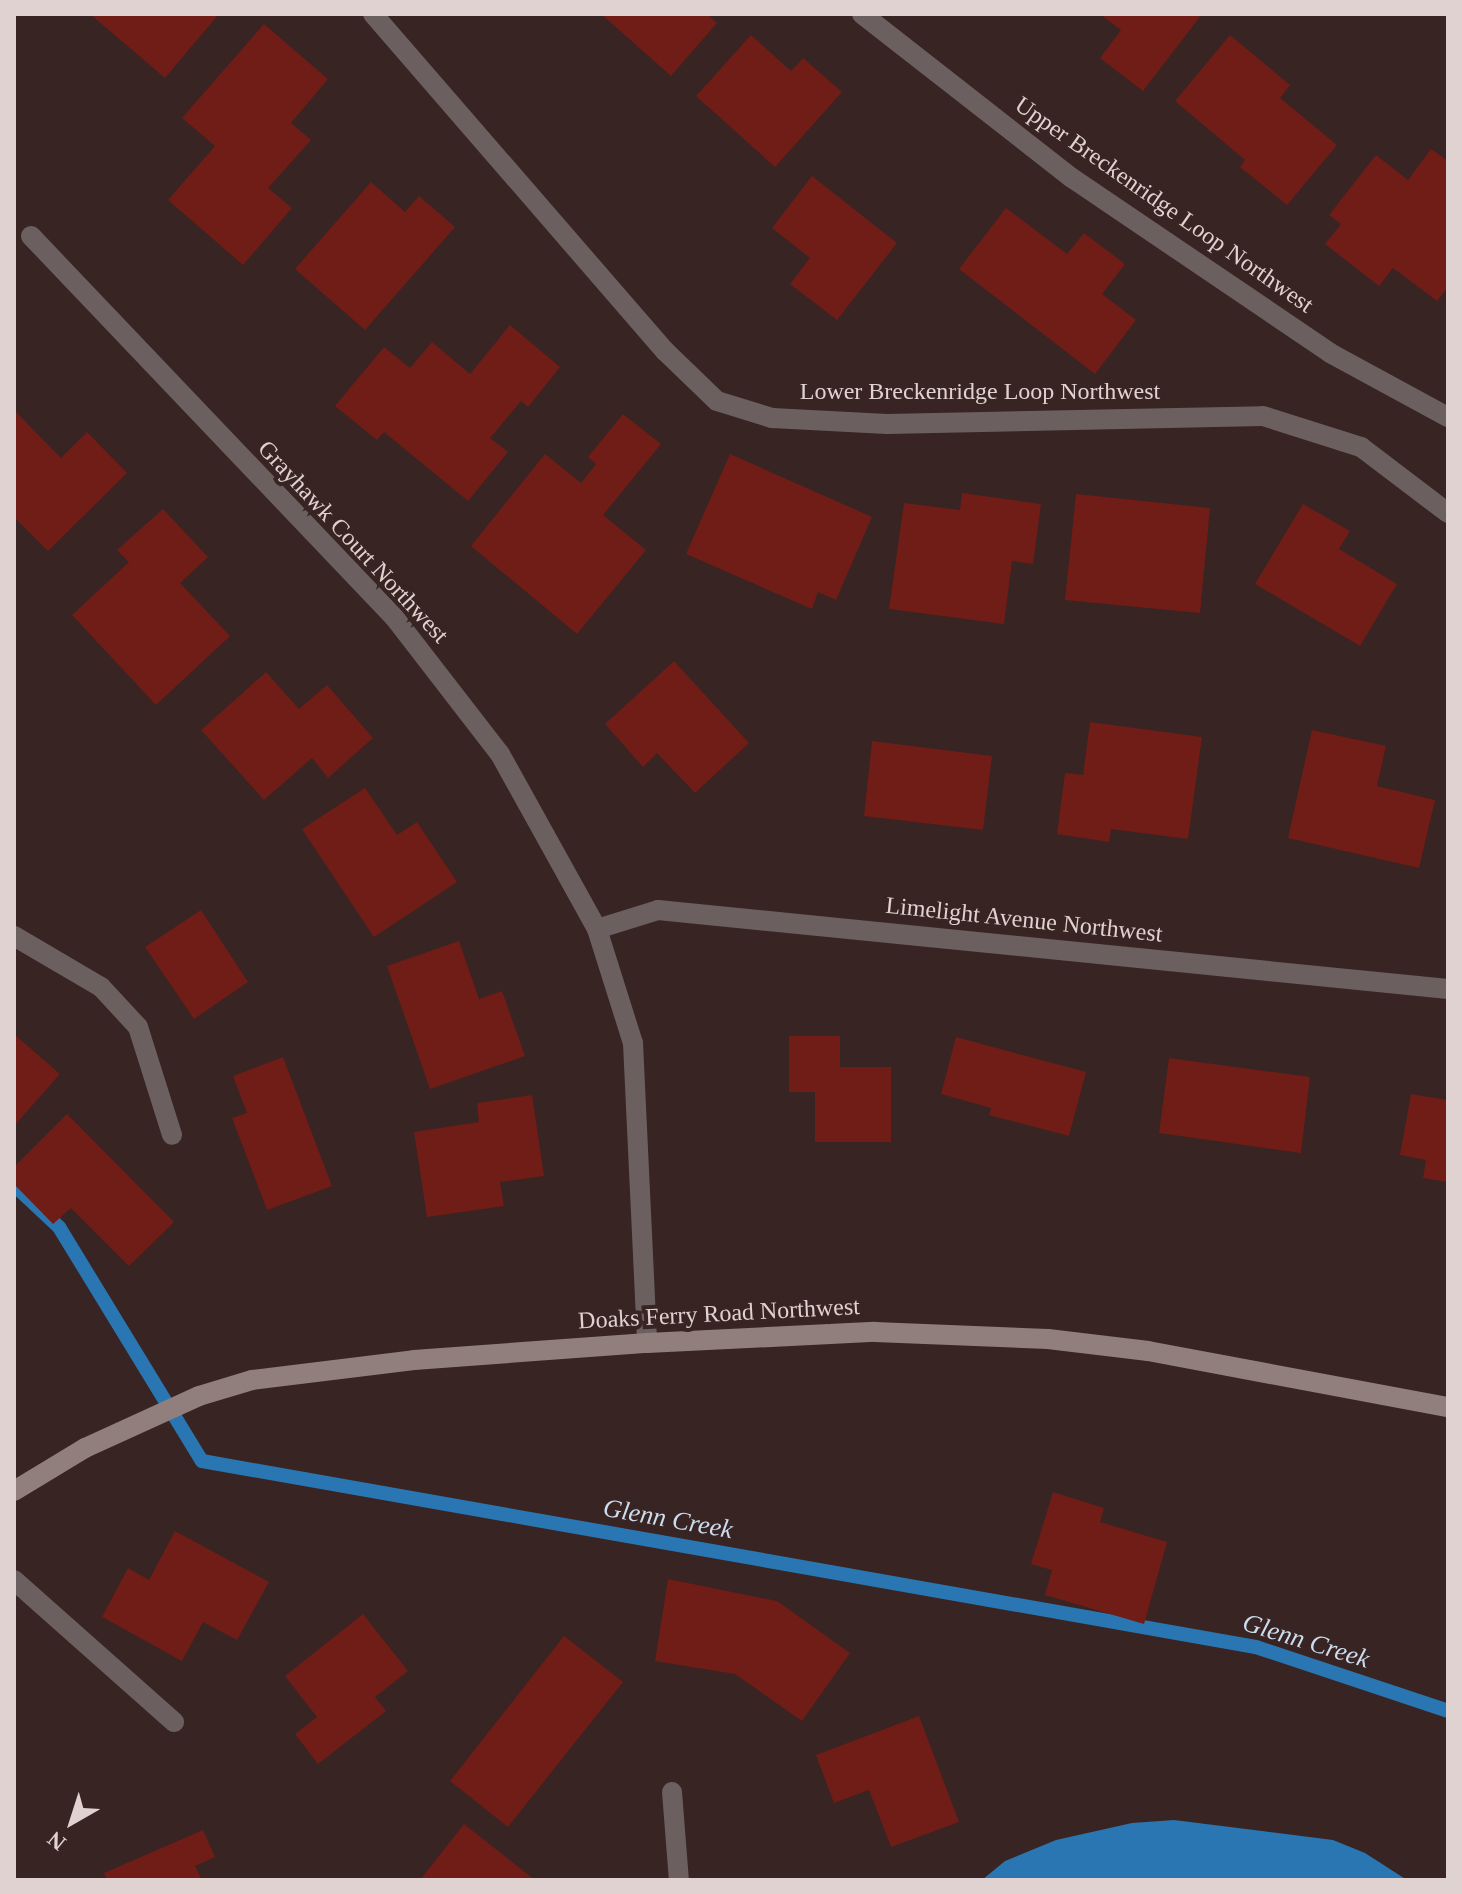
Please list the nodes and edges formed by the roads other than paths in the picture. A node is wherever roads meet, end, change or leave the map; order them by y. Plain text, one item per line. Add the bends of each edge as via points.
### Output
1 (373, 14) edge
2 (862, 14) edge
3 (31, 236) dead end
4 (1448, 417) edge
5 (1448, 513) edge
6 (597, 929) junction
7 (14, 936) edge
8 (1448, 989) edge
9 (172, 1135) dead end
10 (647, 1343) junction
11 (1448, 1407) edge
12 (14, 1491) edge
13 (14, 1580) edge
14 (174, 1722) dead end
15 (672, 1792) dead end
16 (679, 1880) edge

1 - 5 street, Lower Breckenridge Loop Northwest via 665,351 717,401 772,418 887,424 1263,416 1361,447
2 - 4 street, Upper Breckenridge Loop Northwest via 1072,178 1330,353
3 - 6 street, Grayhawk Court Northwest via 394,617 500,754
6 - 8 street, Limelight Avenue Northwest via 658,910
6 - 10 street, Grayhawk Court Northwest via 633,1043
7 - 9 street via 101,987 138,1027
10 - 11 main road, Doaks Ferry Road Northwest via 875,1332 1048,1339 1148,1351
10 - 12 main road, Doaks Ferry Road Northwest via 414,1360 252,1380 199,1396 99,1441
13 - 14 street
15 - 16 street

